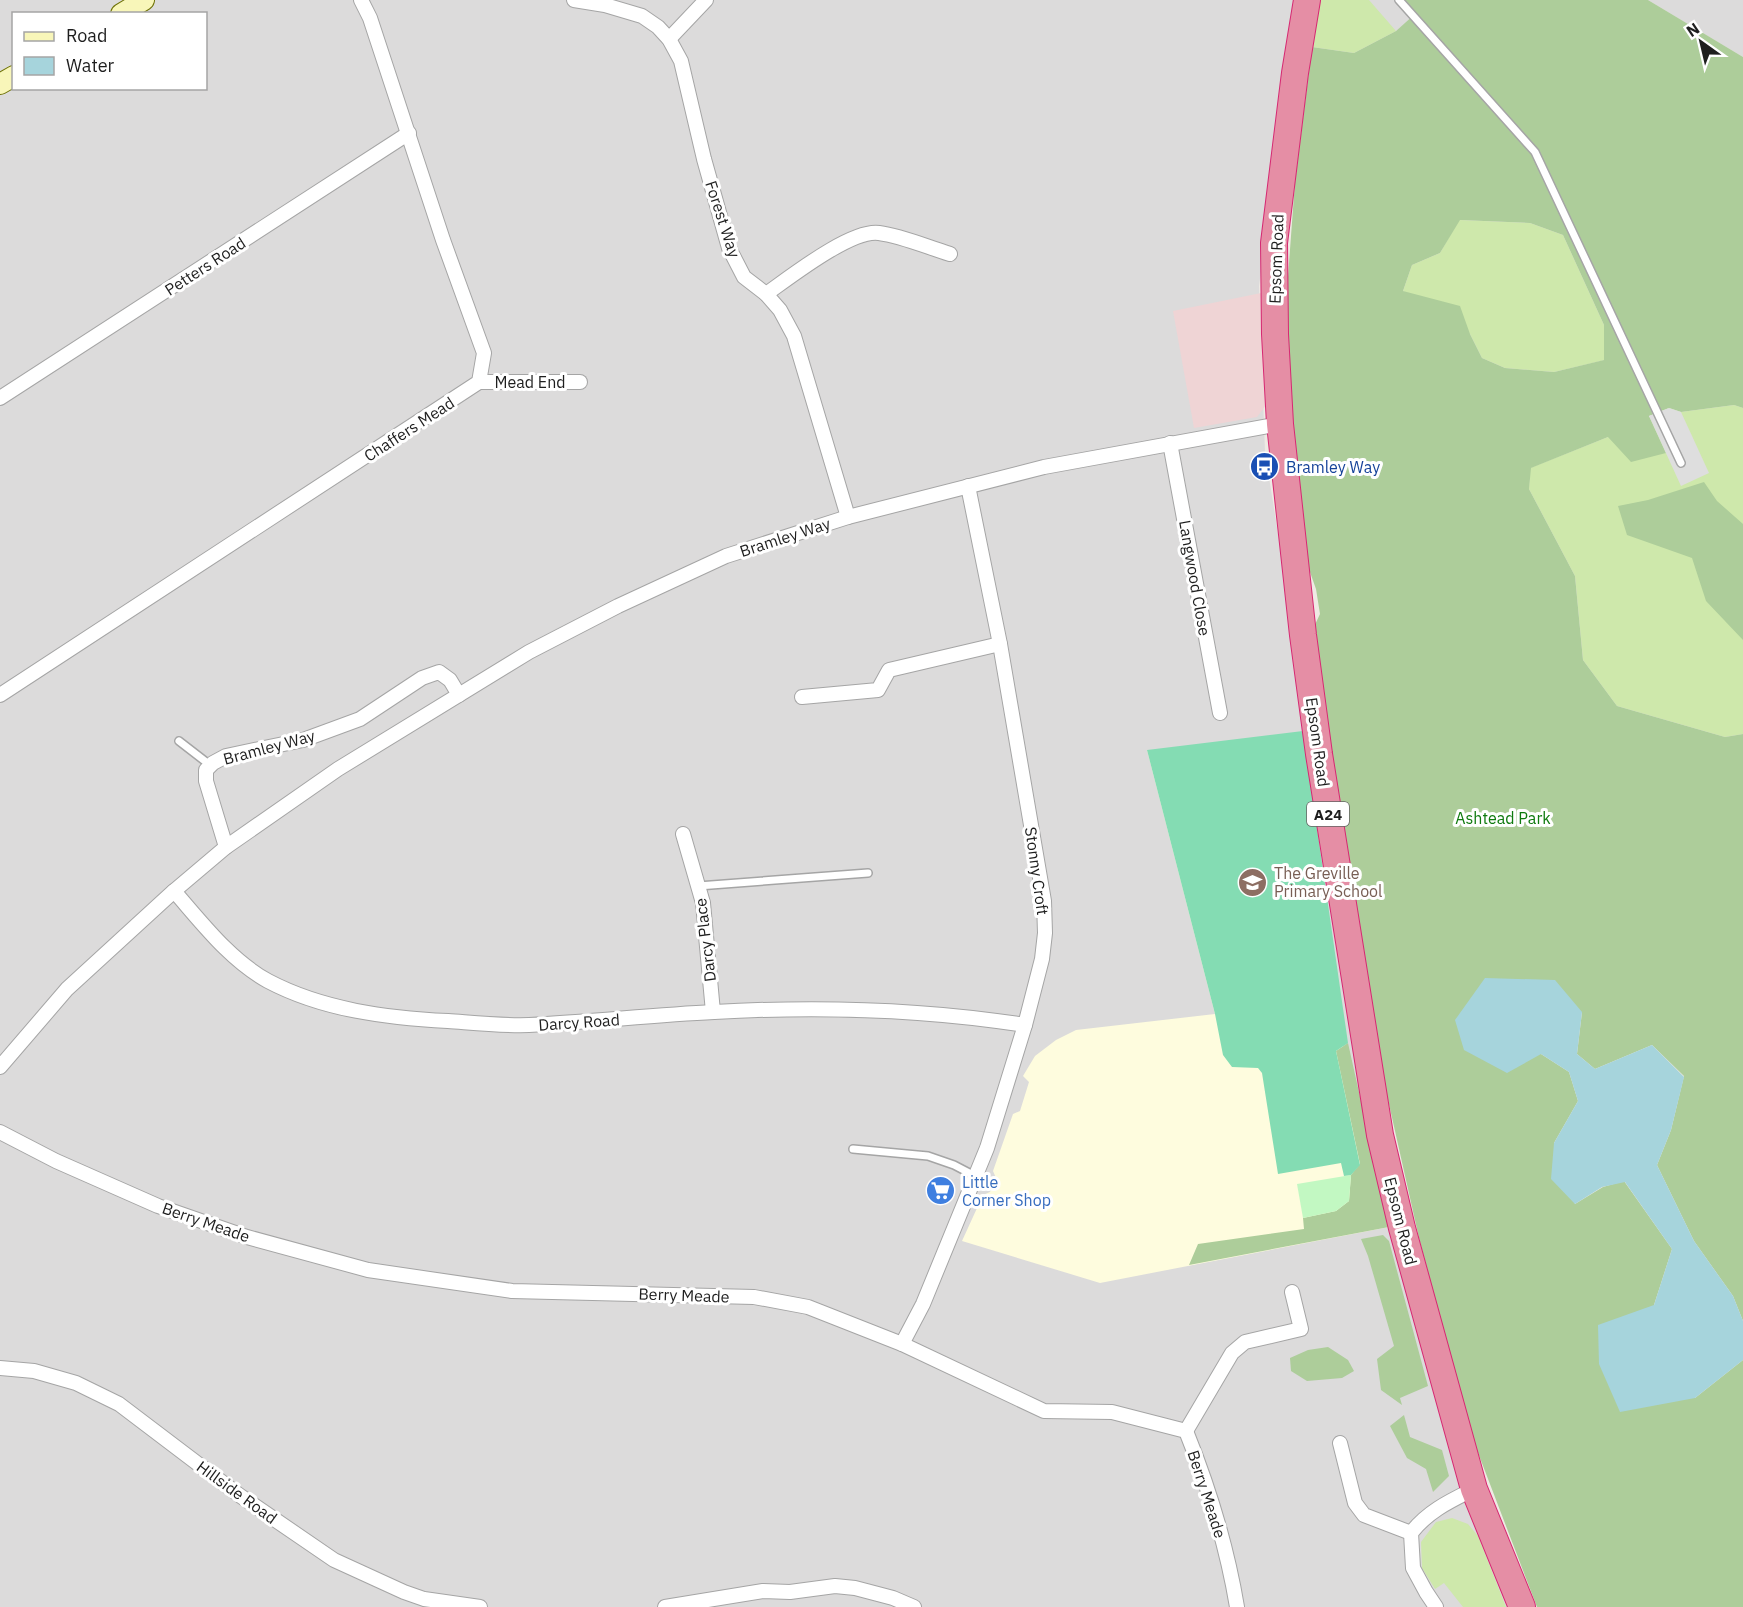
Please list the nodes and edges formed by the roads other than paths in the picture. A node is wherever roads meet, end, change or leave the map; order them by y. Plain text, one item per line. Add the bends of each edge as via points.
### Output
1 (144, 0) edge
2 (361, 0) edge
3 (574, 0) edge
4 (706, 0) edge
5 (1307, 0) edge
6 (1399, 0) edge
7 (124, 12) edge
8 (669, 39) junction
9 (409, 133) junction
10 (950, 254) dead end
11 (765, 294) junction
12 (480, 382) junction
13 (580, 382) dead end
14 (0, 398) edge
15 (1280, 424) junction
16 (1170, 443) junction
17 (1681, 463) dead end
18 (968, 486) junction
19 (848, 517) junction
20 (1000, 644) junction
21 (0, 695) edge
22 (459, 695) junction
23 (802, 697) dead end
24 (1220, 713) dead end
25 (179, 741) dead end
26 (210, 765) junction
27 (683, 834) dead end
28 (226, 847) junction
29 (868, 873) dead end
30 (698, 886) junction
31 (174, 891) junction
32 (713, 1012) junction
33 (1025, 1025) junction
34 (0, 1067) edge
35 (0, 1132) edge
36 (853, 1149) dead end
37 (977, 1176) junction
38 (1292, 1292) dead end
39 (902, 1344) junction
40 (0, 1368) edge
41 (1186, 1431) junction
42 (1340, 1443) dead end
43 (1474, 1489) junction
44 (1411, 1533) junction
45 (790, 1592) junction
46 (480, 1607) edge
47 (665, 1607) edge
48 (789, 1607) edge
49 (914, 1607) edge
50 (1238, 1607) edge
51 (1436, 1607) edge
52 (1522, 1607) edge

1 - 7 street
2 - 9 street
3 - 8 street, Forest Way via 642,16
4 - 8 street
5 - 15 highway, Epsom Road / A24 via 1274,243
6 - 17 lane via 1534,152
8 - 11 street, Forest Way via 681,61 729,248 744,277
9 - 12 street via 483,353
9 - 14 street, Petters Road
10 - 11 street via 877,232 854,237
11 - 19 street, Forest Way via 780,310 794,336
12 - 13 street, Mead End
12 - 21 street, Chaffers Mead
15 - 16 street, Bramley Way
15 - 43 highway, Epsom Road / A24 via 1319,754 1380,1135
16 - 18 street, Bramley Way
16 - 24 street, Langwood Close
18 - 19 street, Bramley Way
18 - 20 street, Stonny Croft
19 - 22 street, Bramley Way via 726,556 529,652
20 - 23 street via 889,670 878,690
20 - 33 street, Stonny Croft via 1044,901 1042,959
22 - 26 street, Bramley Way via 450,680 439,672 422,678 360,719 303,740 226,756
22 - 28 street, Bramley Way via 338,769
25 - 26 lane
26 - 28 street, Bramley Way via 206,781
27 - 30 street, Darcy Place
28 - 31 street, Bramley Way
29 - 30 lane
30 - 32 street, Darcy Place via 704,903
31 - 32 street, Darcy Road via 245,967 317,1000 381,1016 526,1025
31 - 34 street, Bramley Way via 67,989
32 - 33 street, Darcy Road via 898,1011
33 - 37 street, Stonny Croft
35 - 39 street, Berry Meade via 158,1206 247,1237 368,1270 512,1291 754,1297 808,1307
36 - 37 lane via 928,1156
37 - 39 street, Stonny Croft
38 - 41 street via 1300,1329 1245,1342 1232,1353
39 - 41 street, Berry Meade via 1044,1411 1112,1412
40 - 46 street, Hillside Road via 34,1371 76,1383 119,1404 239,1495 334,1560 414,1596
41 - 50 street, Berry Meade via 1230,1563
42 - 44 street via 1355,1503 1364,1515
43 - 44 street via 1441,1505
43 - 52 highway, Epsom Road / A24
44 - 51 street via 1413,1568
45 - 47 street via 763,1590
45 - 48 street
45 - 49 street via 835,1586 855,1588

